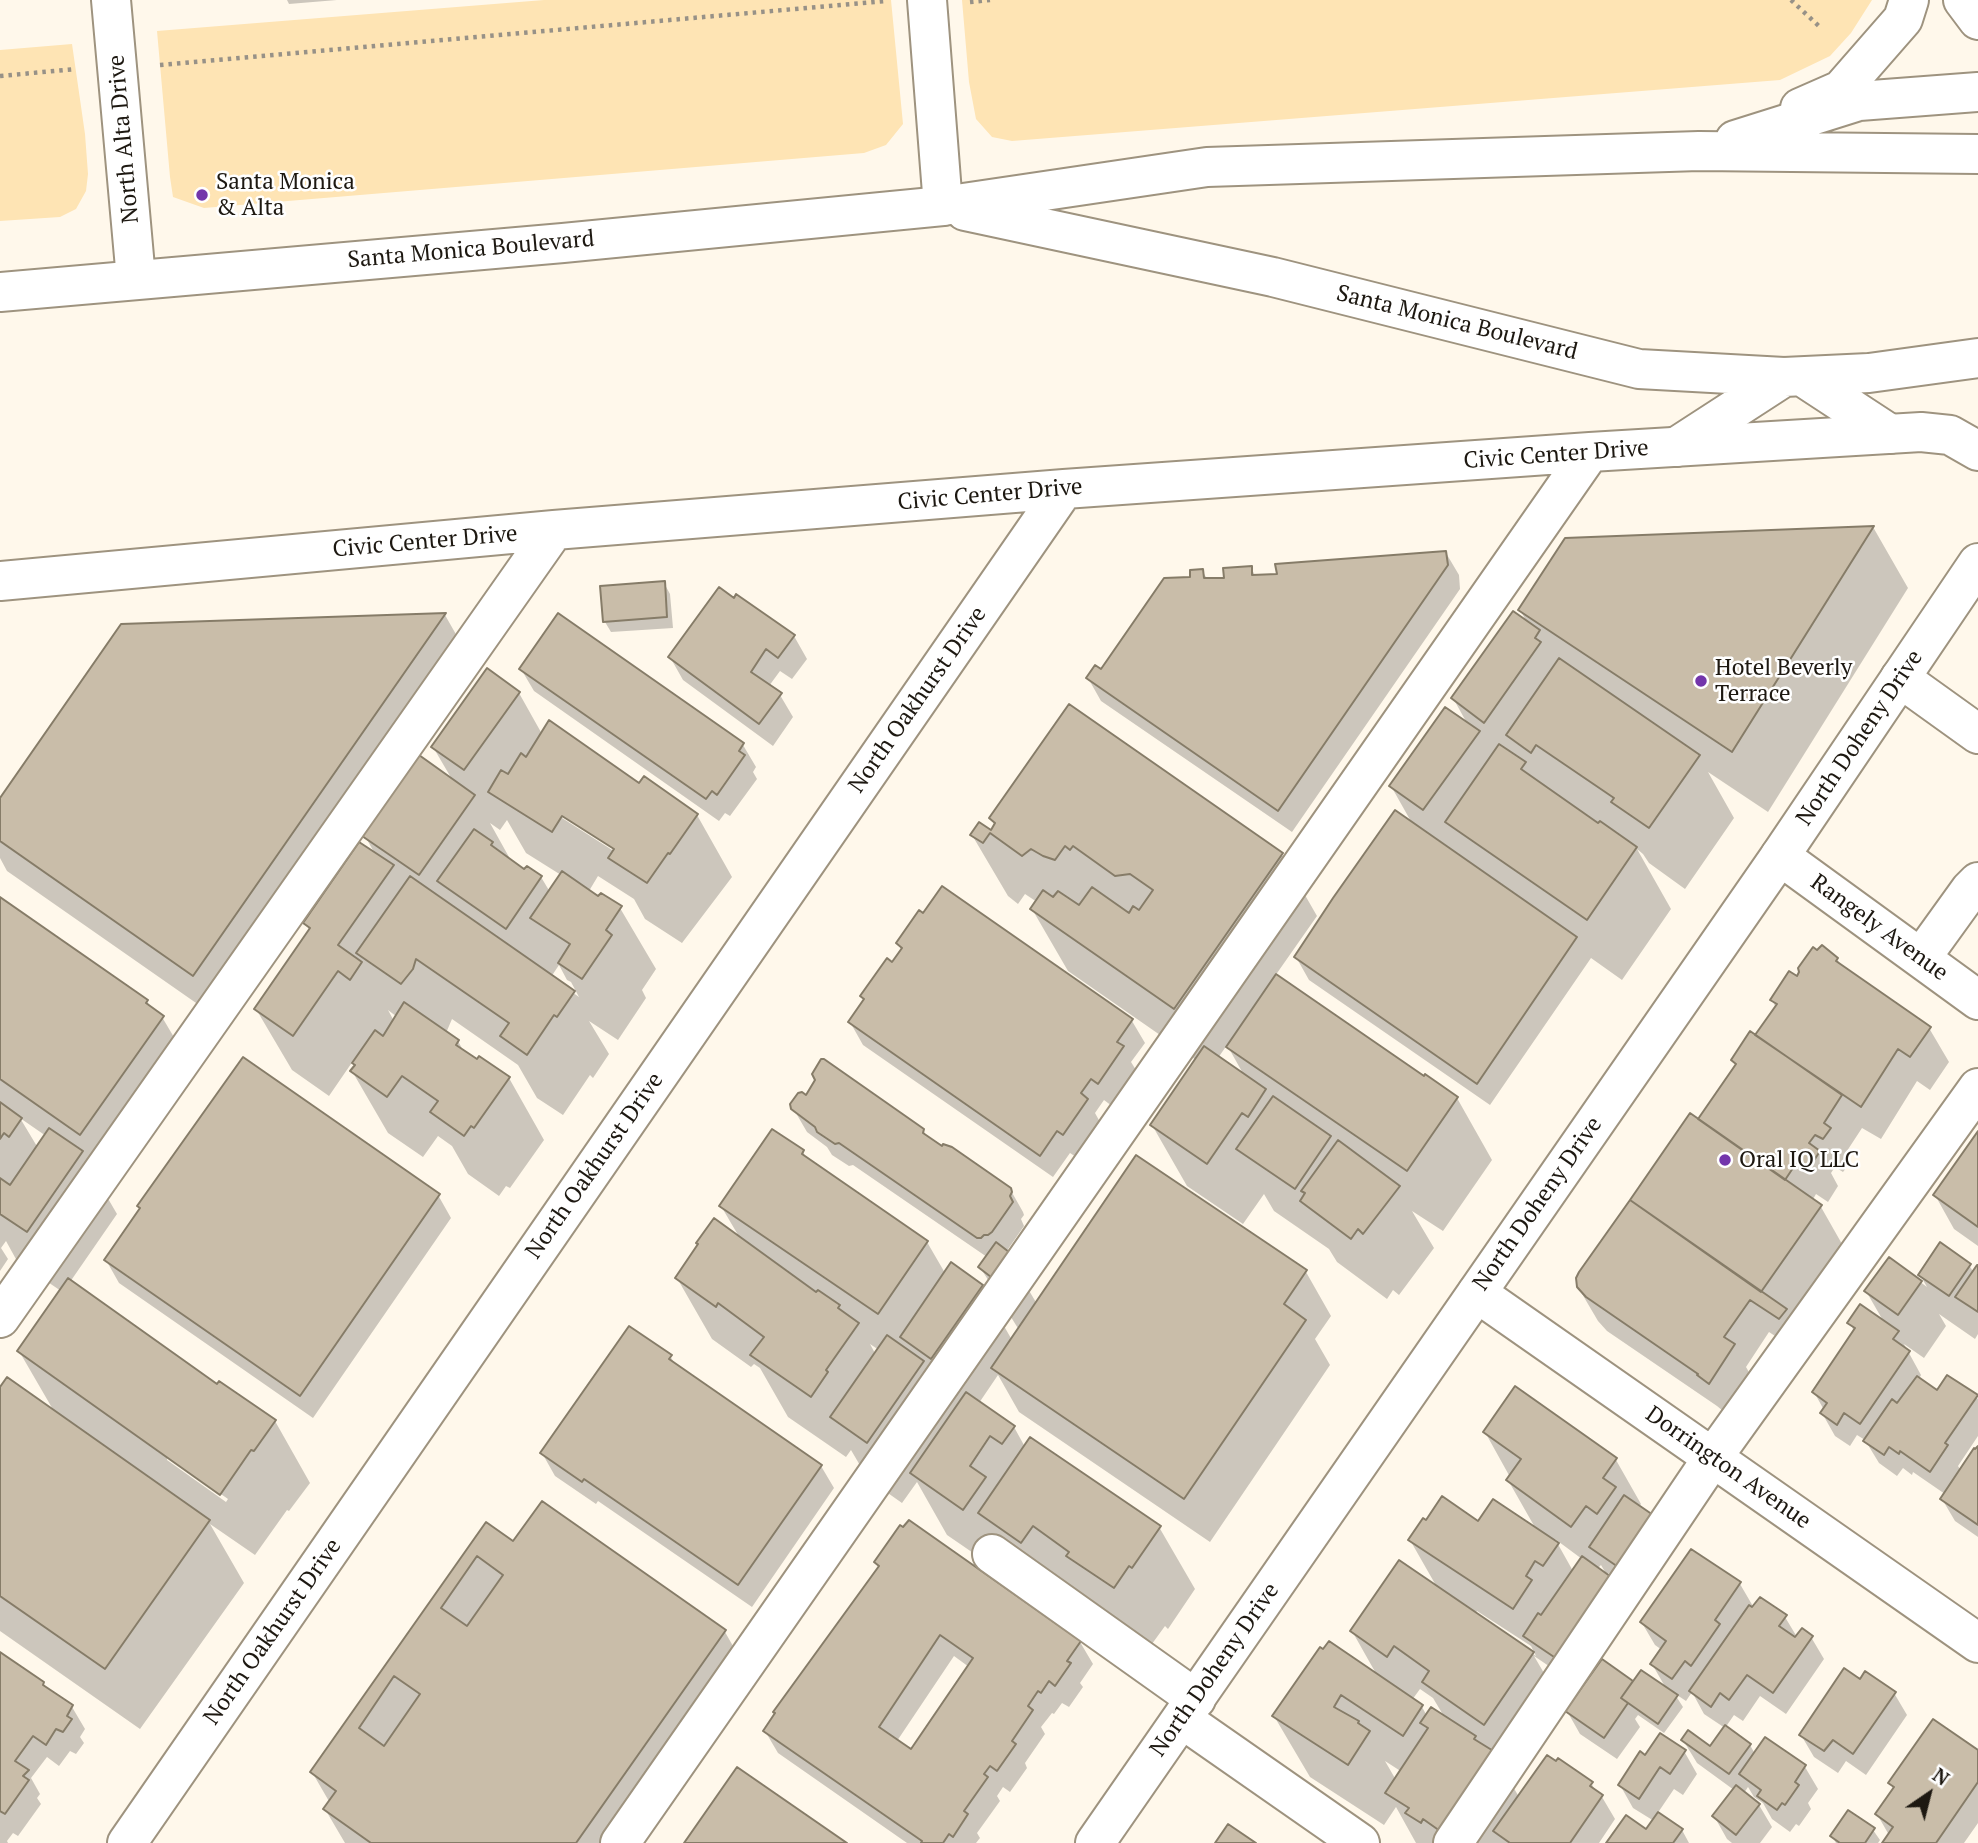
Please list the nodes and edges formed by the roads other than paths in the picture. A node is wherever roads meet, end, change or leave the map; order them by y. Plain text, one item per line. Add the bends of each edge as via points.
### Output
1 (111, 0) edge
2 (1909, 0) edge
3 (1963, 0) edge
4 (944, 1) edge
5 (1978, 20) edge
6 (1978, 92) edge
7 (1699, 151) junction
8 (1978, 154) edge
9 (943, 206) junction
10 (136, 279) junction
11 (0, 292) edge
12 (1978, 358) edge
13 (1793, 377) junction
14 (1890, 434) junction
15 (1676, 447) junction
16 (1978, 451) edge
17 (1590, 452) junction
18 (1064, 489) junction
19 (554, 530) junction
20 (1978, 563) edge
21 (7, 590) edge
22 (1900, 678) junction
23 (1978, 733) edge
24 (1780, 856) junction
25 (1978, 883) edge
26 (1921, 958) junction
27 (1978, 1000) edge
28 (1978, 1088) edge
29 (1477, 1293) junction
30 (0, 1318) edge
31 (1713, 1457) junction
32 (992, 1554) dead end
33 (1978, 1643) edge
34 (1189, 1709) junction
35 (127, 1843) edge
36 (620, 1843) edge
37 (1095, 1843) edge
38 (1360, 1843) edge
39 (1452, 1843) edge

1 - 10 street, North Alta Drive
2 - 7 street via 1903,19 1841,90
3 - 5 street
4 - 9 street
6 - 7 street via 1859,101
7 - 8 street, Santa Monica Boulevard
7 - 9 street, Santa Monica Boulevard via 1207,167
9 - 10 street, Santa Monica Boulevard
9 - 13 street, Santa Monica Boulevard via 1273,277 1639,369
10 - 11 street, Santa Monica Boulevard
12 - 13 street, Santa Monica Boulevard via 1869,373
13 - 14 street
13 - 15 street
14 - 15 street, Civic Center Drive
14 - 16 street, Civic Center Drive via 1950,435
15 - 17 street, Civic Center Drive
17 - 18 street, Civic Center Drive
17 - 36 street
18 - 19 street, Civic Center Drive
18 - 35 street, North Oakhurst Drive
19 - 21 street, Civic Center Drive
19 - 30 street
20 - 22 street, North Doheny Drive
22 - 23 street
22 - 24 street, North Doheny Drive
24 - 26 street, Rangely Avenue
24 - 29 street, North Doheny Drive
25 - 26 street
26 - 27 street, Rangely Avenue
28 - 31 street
29 - 31 street, Dorrington Avenue
29 - 34 street, North Doheny Drive
31 - 33 street, Dorrington Avenue
31 - 39 street
32 - 34 street
34 - 37 street, North Doheny Drive
34 - 38 street

